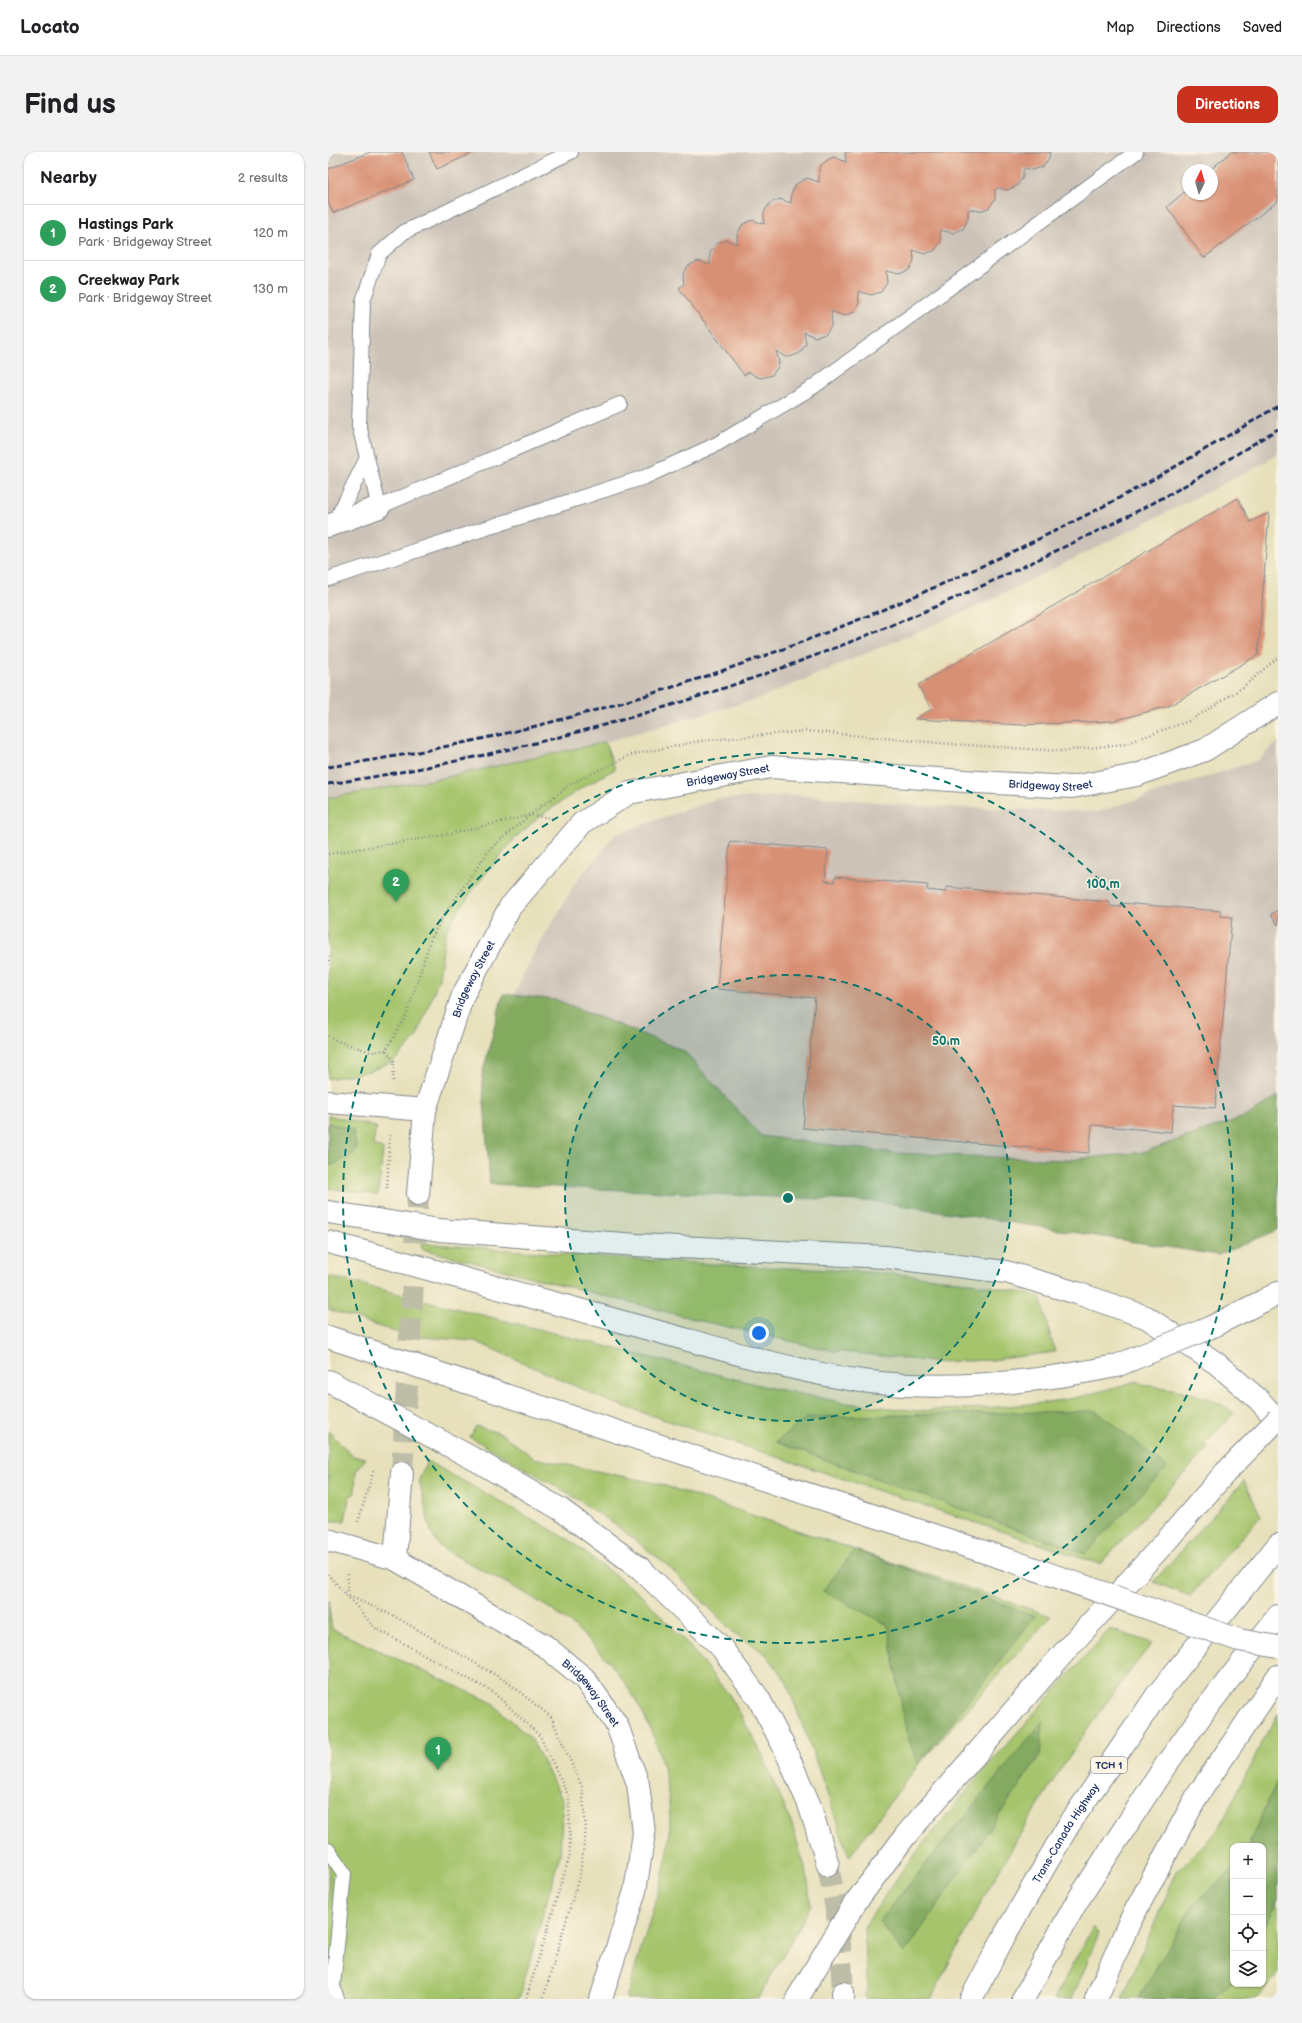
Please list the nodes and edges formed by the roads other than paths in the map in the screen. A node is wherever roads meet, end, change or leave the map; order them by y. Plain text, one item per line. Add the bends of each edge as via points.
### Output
1 (571, 152) edge
2 (1136, 152) edge
3 (620, 404) dead end
4 (367, 458) junction
5 (379, 507) junction
6 (331, 525) edge
7 (328, 579) edge
8 (1278, 703) edge
9 (328, 1102) edge
10 (425, 1110) junction
11 (418, 1194) tunnel mouth
12 (328, 1212) edge
13 (328, 1242) edge
14 (1270, 1297) edge
15 (328, 1337) edge
16 (328, 1381) edge
17 (1278, 1420) edge
18 (402, 1473) tunnel mouth
19 (328, 1540) edge
20 (1276, 1547) edge
21 (395, 1559) junction
22 (1278, 1616) edge
23 (1278, 1647) edge
24 (1278, 1676) edge
25 (328, 1850) edge
26 (828, 1865) tunnel mouth
27 (337, 1999) edge
28 (601, 1999) edge
29 (798, 1999) edge
30 (972, 1999) edge
31 (1023, 1999) edge
32 (1096, 1999) edge

1 - 4 lane via 404,232 379,254 363,301 359,425
2 - 7 lane via 812,387 717,444 645,477
3 - 5 lane
4 - 5 lane
4 - 6 lane
5 - 6 main road
8 - 10 main road, Bridgeway Street via 1205,750 1137,775 1072,786 771,767 629,792 582,823 510,907 463,995
9 - 10 main road
10 - 11 main road, Bridgeway Street
12 - 17 main road via 440,1230 637,1245 886,1257 1006,1272 1146,1317 1216,1362
13 - 14 main road, bridge via 783,1365 862,1381 929,1386 991,1385 1057,1378 1116,1366 1209,1328
15 - 23 main road, bridge via 1009,1560 1239,1640
16 - 26 main road via 560,1509 647,1575 721,1647 759,1699 809,1804
17 - 29 main road, bridge via 1225,1473 1067,1649 906,1835 855,1903
18 - 21 main road
19 - 21 main road, Bridgeway Street
20 - 30 main road, Trans-Canada Highway / TCH 1 via 1157,1695 1072,1819 1006,1933
21 - 28 main road, Bridgeway Street via 545,1646 584,1678 617,1725 638,1784 644,1833 635,1891
22 - 31 main road via 1158,1776 1076,1903
24 - 32 main road via 1197,1796 1130,1922
25 - 27 lane via 344,1872 333,1986

